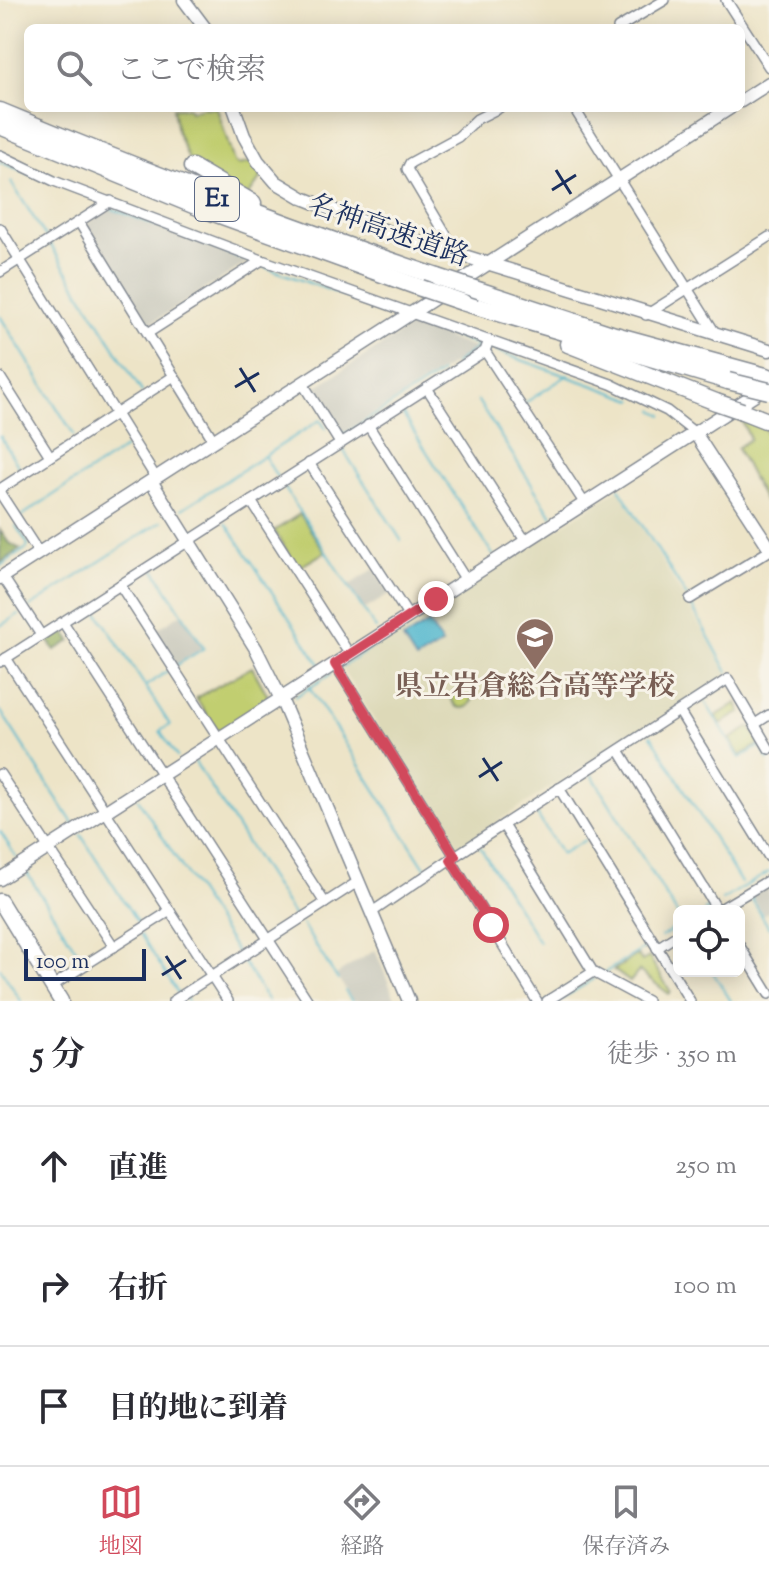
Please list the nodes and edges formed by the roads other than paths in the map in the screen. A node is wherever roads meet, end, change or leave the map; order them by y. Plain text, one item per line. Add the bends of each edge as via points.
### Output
1 (184, 0) edge
2 (665, 0) edge
3 (726, 0) edge
4 (202, 24) edge
5 (625, 24) edge
6 (741, 24) edge
7 (745, 30) edge
8 (769, 67) edge
9 (769, 83) edge
10 (745, 98) edge
11 (0, 111) edge
12 (235, 112) edge
13 (491, 112) edge
14 (577, 112) edge
15 (724, 112) edge
16 (0, 126) edge
17 (0, 155) edge
18 (192, 167) dead end
19 (620, 180) junction
20 (111, 201) junction
21 (79, 222) junction
22 (0, 228) edge
23 (319, 237) junction
24 (769, 237) edge
25 (453, 253) junction
26 (19, 259) junction
27 (262, 260) junction
28 (488, 265) junction
29 (0, 272) edge
30 (688, 288) junction
31 (413, 313) junction
32 (646, 315) junction
33 (543, 326) junction
34 (148, 333) junction
35 (717, 336) junction
36 (489, 340) junction
37 (769, 350) edge
38 (485, 351) junction
39 (174, 376) junction
40 (0, 377) edge
41 (769, 377) edge
42 (303, 384) junction
43 (427, 388) junction
44 (769, 388) edge
45 (116, 414) junction
46 (765, 420) dead end
47 (368, 425) junction
48 (695, 433) junction
49 (214, 441) junction
50 (340, 443) junction
51 (50, 456) junction
52 (309, 463) junction
53 (153, 480) junction
54 (0, 491) edge
55 (251, 501) junction
56 (585, 504) junction
57 (188, 541) junction
58 (526, 542) junction
59 (769, 549) edge
60 (39, 553) junction
61 (1, 577) edge
62 (466, 580) junction
63 (120, 585) junction
64 (690, 599) dead end
65 (409, 617) junction
66 (63, 622) junction
67 (41, 635) junction
68 (350, 655) junction
69 (3, 660) edge
70 (335, 664) junction
71 (281, 699) junction
72 (679, 711) junction
73 (769, 715) edge
74 (755, 724) junction
75 (219, 739) junction
76 (769, 749) edge
77 (619, 750) junction
78 (0, 774) edge
79 (162, 775) junction
80 (559, 788) junction
81 (105, 812) junction
82 (503, 825) junction
83 (49, 848) junction
84 (769, 857) edge
85 (453, 858) junction
86 (0, 879) edge
87 (769, 880) edge
88 (359, 881) junction
89 (0, 901) edge
90 (325, 903) junction
91 (714, 905) edge
92 (728, 905) edge
93 (170, 911) junction
94 (372, 912) junction
95 (673, 938) edge
96 (268, 940) junction
97 (114, 947) junction
98 (657, 948) junction
99 (745, 955) edge
100 (593, 972) junction
101 (211, 976) junction
102 (52, 986) junction
103 (769, 994) edge
104 (61, 1001) edge
105 (173, 1001) edge
106 (228, 1001) edge
107 (308, 1001) edge
108 (409, 1001) edge
109 (537, 1001) edge
110 (547, 1001) edge
111 (647, 1001) edge
112 (690, 1001) edge

1 - 4 street
2 - 5 street
3 - 6 street
7 - 8 street
9 - 10 street
11 - 23 highway, 名神高速道路 / E1
12 - 25 street via 258,161 276,182 315,203
13 - 25 street via 407,169
14 - 19 street
15 - 19 street
16 - 33 highway, 名神高速道路 / E1, bridge via 203,209
17 - 20 street
18 - 23 highway
19 - 28 street
19 - 30 street
20 - 21 street
20 - 27 street
21 - 26 street
21 - 34 street
22 - 26 street
23 - 41 highway, 名神高速道路 / E1, bridge via 615,335
24 - 30 street
25 - 28 street
26 - 29 street
26 - 45 street
27 - 31 street
27 - 34 street
28 - 31 street
28 - 32 street
30 - 32 street
30 - 35 street
31 - 36 street
31 - 42 street
32 - 35 street
33 - 44 highway, 名神高速道路 / E1, bridge via 728,381
33 - 46 highway, bridge via 564,342
34 - 39 street
35 - 37 street
36 - 38 street
36 - 48 street via 643,397
38 - 43 street
38 - 56 street
39 - 45 street
39 - 49 street
40 - 51 street
42 - 49 street
42 - 50 street
43 - 47 street
43 - 58 street
44 - 48 street
45 - 51 street
45 - 53 street
47 - 50 street
47 - 62 street
48 - 56 street
48 - 59 street
49 - 53 street
50 - 52 street
51 - 54 street
52 - 55 street
52 - 65 street
53 - 57 street
53 - 60 street
54 - 60 street
55 - 57 street
55 - 68 street
56 - 58 street
57 - 63 street
57 - 71 street
58 - 62 street
59 - 64 street
60 - 61 street
61 - 67 street
62 - 65 street
63 - 66 street
63 - 75 street
65 - 68 street
66 - 67 street
66 - 79 street
67 - 69 street
68 - 70 street
69 - 81 street
70 - 71 street
70 - 85 street
71 - 75 street
71 - 88 street
72 - 74 street via 728,679
72 - 77 street
72 - 84 street
73 - 74 street
74 - 76 street
75 - 79 street
75 - 90 street
77 - 80 street
77 - 91 street
78 - 83 street
79 - 81 street
79 - 96 street
80 - 82 street
80 - 98 street
81 - 83 street
81 - 93 street
82 - 85 street
82 - 100 street
83 - 86 street
83 - 97 street
85 - 94 street
85 - 109 street
87 - 92 street
88 - 90 street
88 - 94 street
89 - 102 main road
90 - 96 street
93 - 97 street
93 - 101 street
94 - 108 street
95 - 98 street
96 - 101 street
96 - 107 street
97 - 102 street
98 - 112 street
99 - 103 street
100 - 110 street
100 - 111 street
101 - 105 street
101 - 106 street
102 - 104 main road

